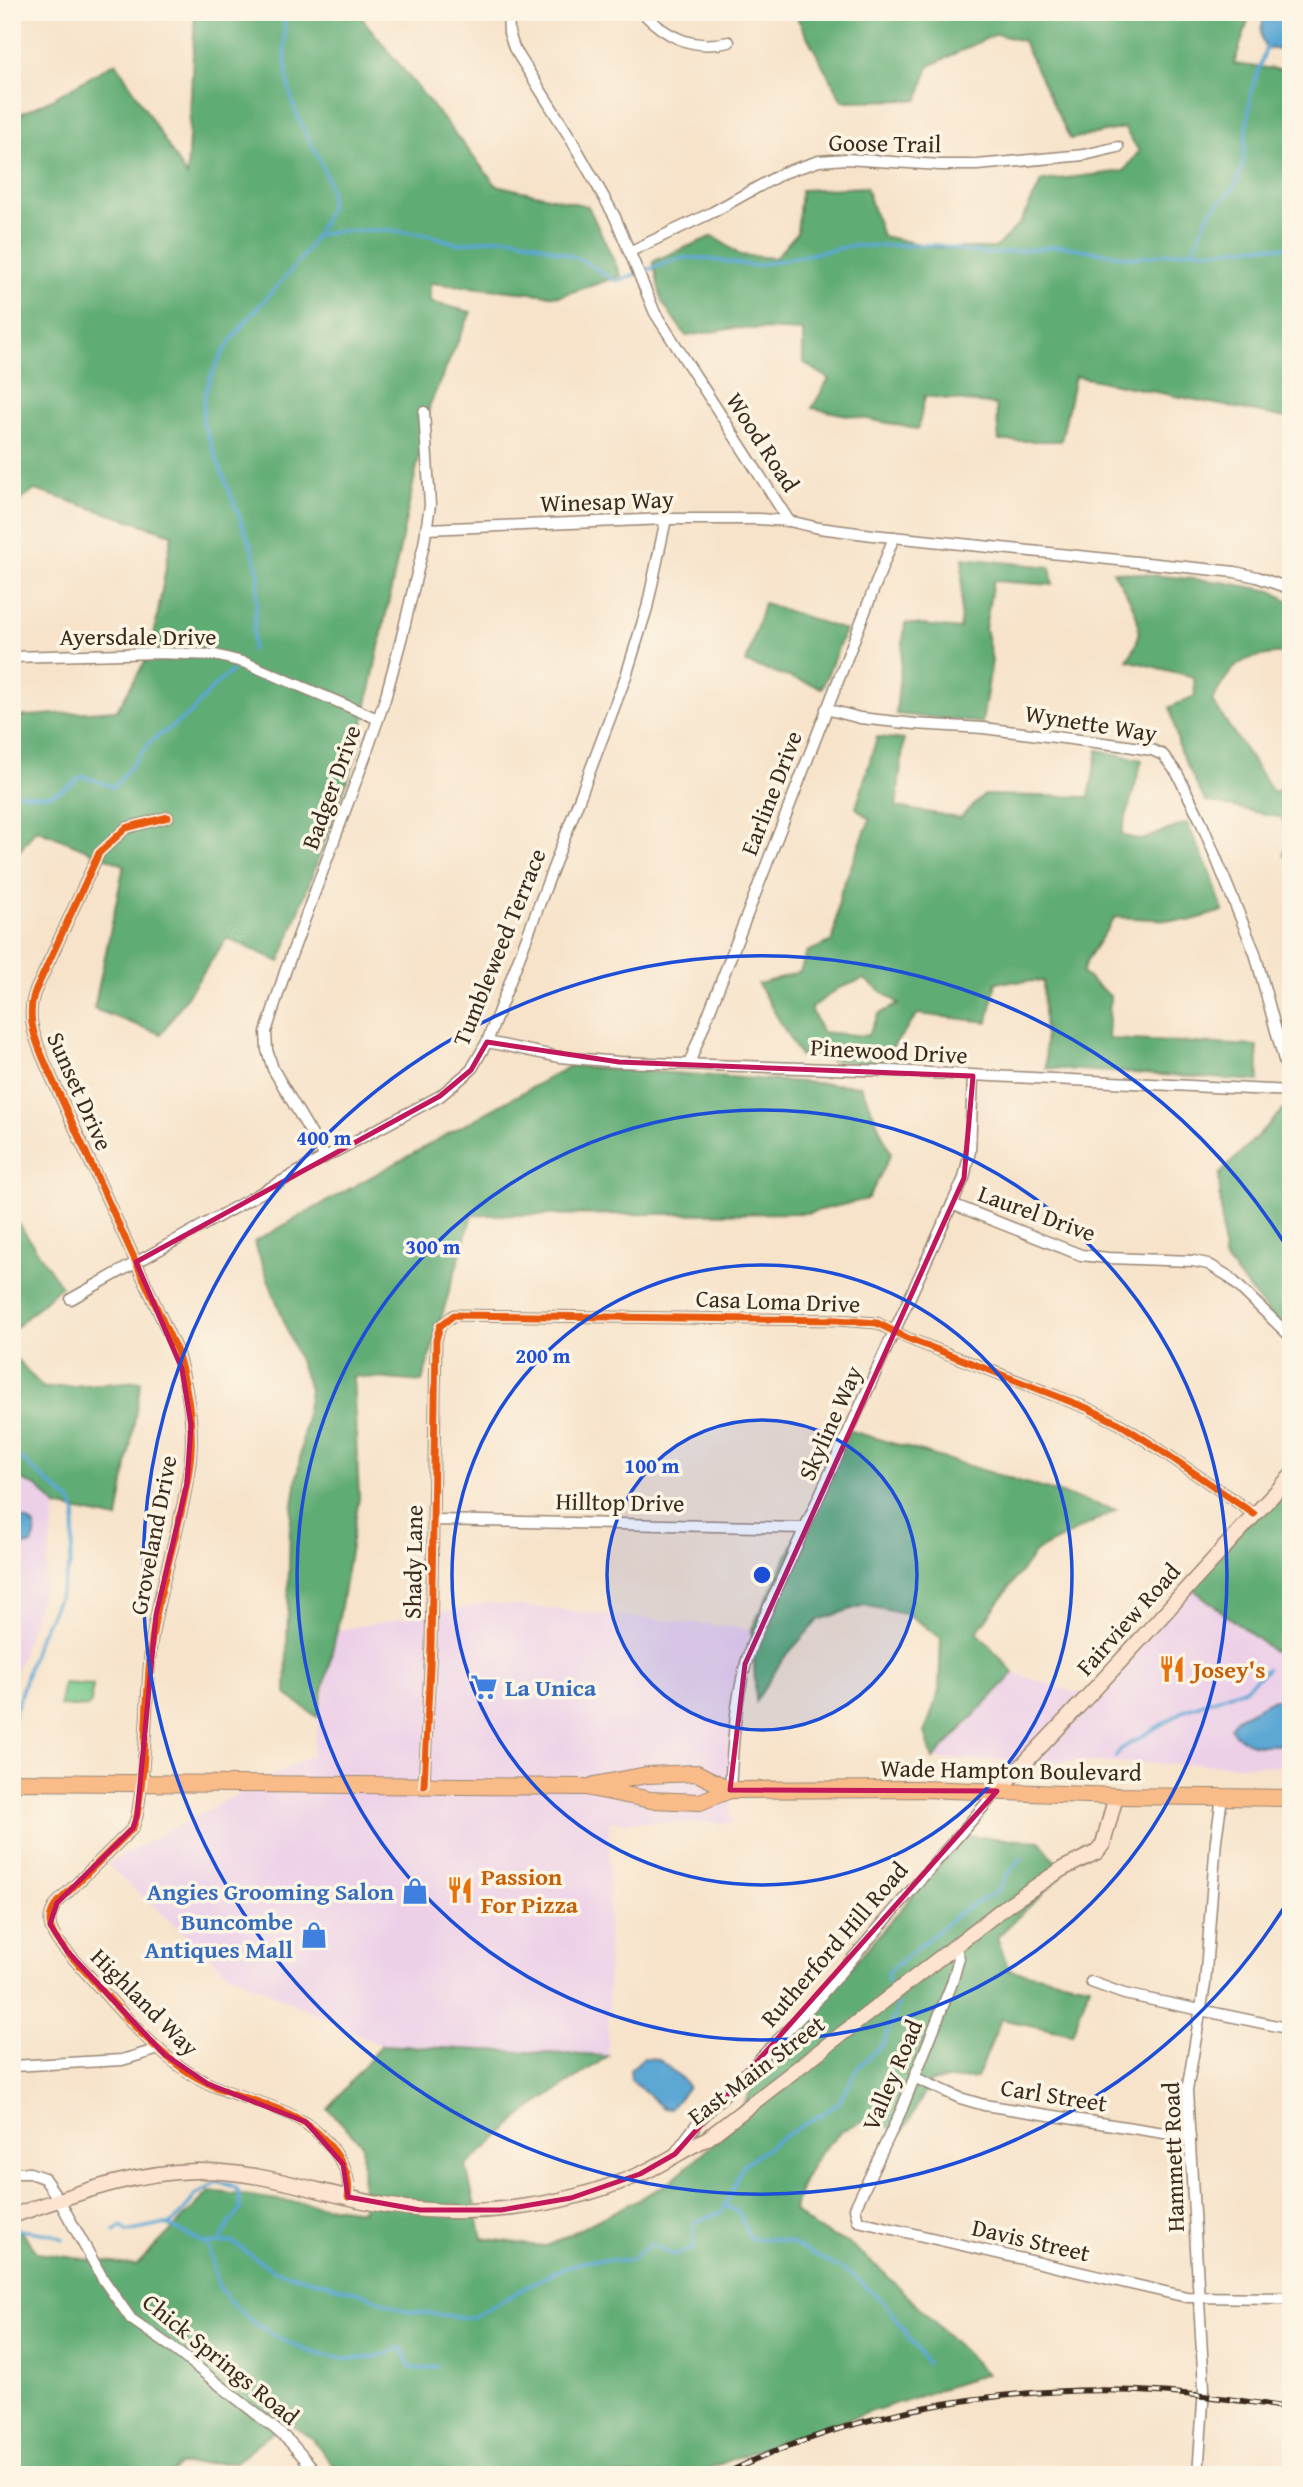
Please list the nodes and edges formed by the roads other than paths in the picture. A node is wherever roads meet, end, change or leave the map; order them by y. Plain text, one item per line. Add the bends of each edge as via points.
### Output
1 (508, 12) edge
2 (642, 12) edge
3 (729, 43) dead end
4 (1118, 147) dead end
5 (629, 252) junction
6 (424, 412) dead end
7 (666, 519) junction
8 (789, 520) junction
9 (426, 529) junction
10 (894, 537) junction
11 (1291, 589) edge
12 (12, 657) edge
13 (826, 709) junction
14 (378, 719) junction
15 (168, 817) dead end
16 (487, 1042) junction
17 (689, 1064) junction
18 (974, 1076) junction
19 (1291, 1089) edge
20 (325, 1157) junction
21 (952, 1204) junction
22 (136, 1262) junction
23 (71, 1299) dead end
24 (894, 1332) junction
25 (1291, 1337) edge
26 (436, 1340) joint
27 (1291, 1476) edge
28 (1254, 1514) junction
29 (434, 1520) junction
30 (804, 1528) junction
31 (12, 1782) edge
32 (143, 1783) junction
33 (424, 1785) junction
34 (585, 1787) junction
35 (730, 1790) junction
36 (997, 1791) junction
37 (1116, 1796) junction
38 (1222, 1797) junction
39 (1291, 1798) edge
40 (955, 1946) junction
41 (1091, 1982) dead end
42 (1201, 2010) junction
43 (1291, 2029) edge
44 (159, 2049) junction
45 (12, 2066) edge
46 (916, 2078) junction
47 (1190, 2137) junction
48 (674, 2154) junction
49 (12, 2173) edge
50 (348, 2197) junction
51 (60, 2200) junction
52 (12, 2216) edge
53 (855, 2217) joint
54 (1200, 2298) junction
55 (1291, 2298) edge
56 (319, 2475) edge
57 (1198, 2475) edge

1 - 5 street, Wood Road via 517,54 591,173
2 - 3 street via 657,28 688,43 709,47
4 - 5 street, Goose Trail via 1084,155 977,165 846,159 819,162 783,173
5 - 8 street, Wood Road via 655,313
6 - 9 street, Badger Drive via 430,484
7 - 8 street, Winesap Way
7 - 9 street, Winesap Way
7 - 16 street, Tumbleweed Terrace via 647,608 626,676
8 - 10 street, Wood Road
9 - 14 street, Badger Drive
10 - 11 street, Wood Road via 1235,572
10 - 13 street, Earline Drive
12 - 14 street, Ayersdale Drive via 215,655 247,663
13 - 17 street, Earline Drive
13 - 19 street, Wynette Way via 904,723 1127,746 1163,755 1200,819 1255,953
14 - 20 street, Badger Drive via 266,1032 273,1069
15 - 22 street, Sunset Drive via 126,828 99,853 34,994 30,1013 42,1054
16 - 17 street, Pinewood Drive via 559,1057
16 - 20 street, Tumbleweed Terrace via 471,1070 448,1091
17 - 18 street, Pinewood Drive
18 - 19 street, Pinewood Drive
18 - 21 street, Skyline Way via 970,1151
20 - 22 street, Tumbleweed Terrace
21 - 24 street, Skyline Way
21 - 25 street, Laurel Drive via 1081,1255 1208,1264 1228,1276
22 - 23 street, Tumbleweed Terrace
22 - 32 street, Groveland Drive via 177,1352 191,1424 187,1483 151,1645
24 - 26 street, Casa Loma Drive via 877,1323 837,1320 460,1314 444,1321
24 - 28 street, Casa Loma Drive via 1120,1424
24 - 30 street, Skyline Way
26 - 29 street, Shady Lane
27 - 28 street, Fairview Road
28 - 36 street, Fairview Road
29 - 30 street, Hilltop Drive
29 - 33 street, Shady Lane
30 - 35 street, Skyline Way via 745,1664 732,1738
31 - 32 main road, Wade Hampton Boulevard
32 - 33 main road, Wade Hampton Boulevard
32 - 44 street, Highland Way via 133,1828 57,1903 50,1924 67,1951
33 - 34 main road, Wade Hampton Boulevard
34 - 35 main road, Wade Hampton Boulevard via 651,1800 700,1802
34 - 35 main road, Wade Hampton Boulevard via 647,1775 697,1773
35 - 36 main road, Wade Hampton Boulevard
36 - 37 main road, Wade Hampton Boulevard
36 - 48 street, Rutherford Hill Road via 814,2003 699,2121
37 - 38 main road, Wade Hampton Boulevard
37 - 40 street, East Main Street via 1097,1852 1029,1889
38 - 39 main road, Wade Hampton Boulevard
38 - 42 street, Hammett Road
40 - 46 street, Valley Road via 959,1958 952,1983
40 - 48 street, East Main Street via 729,2123
41 - 42 street
42 - 43 street
42 - 47 street, Hammett Road via 1187,2091
44 - 45 street via 122,2060
44 - 50 street, Highland Way via 208,2084 306,2122 343,2164 350,2183
46 - 47 street, Carl Street via 984,2105
46 - 53 street, Valley Road via 855,2208
47 - 54 street, Hammett Road
48 - 50 street, East Main Street via 608,2187 535,2206 433,2210
49 - 51 street, Chick Springs Road via 44,2178
50 - 51 street, East Main Street via 257,2176 196,2171 121,2180
51 - 52 street, East Main Street
51 - 56 street, Chick Springs Road via 103,2279 131,2319 273,2427
53 - 54 street, Davis Street via 862,2224
54 - 55 street, Davis Street
54 - 57 street, Hammett Road via 1204,2388

